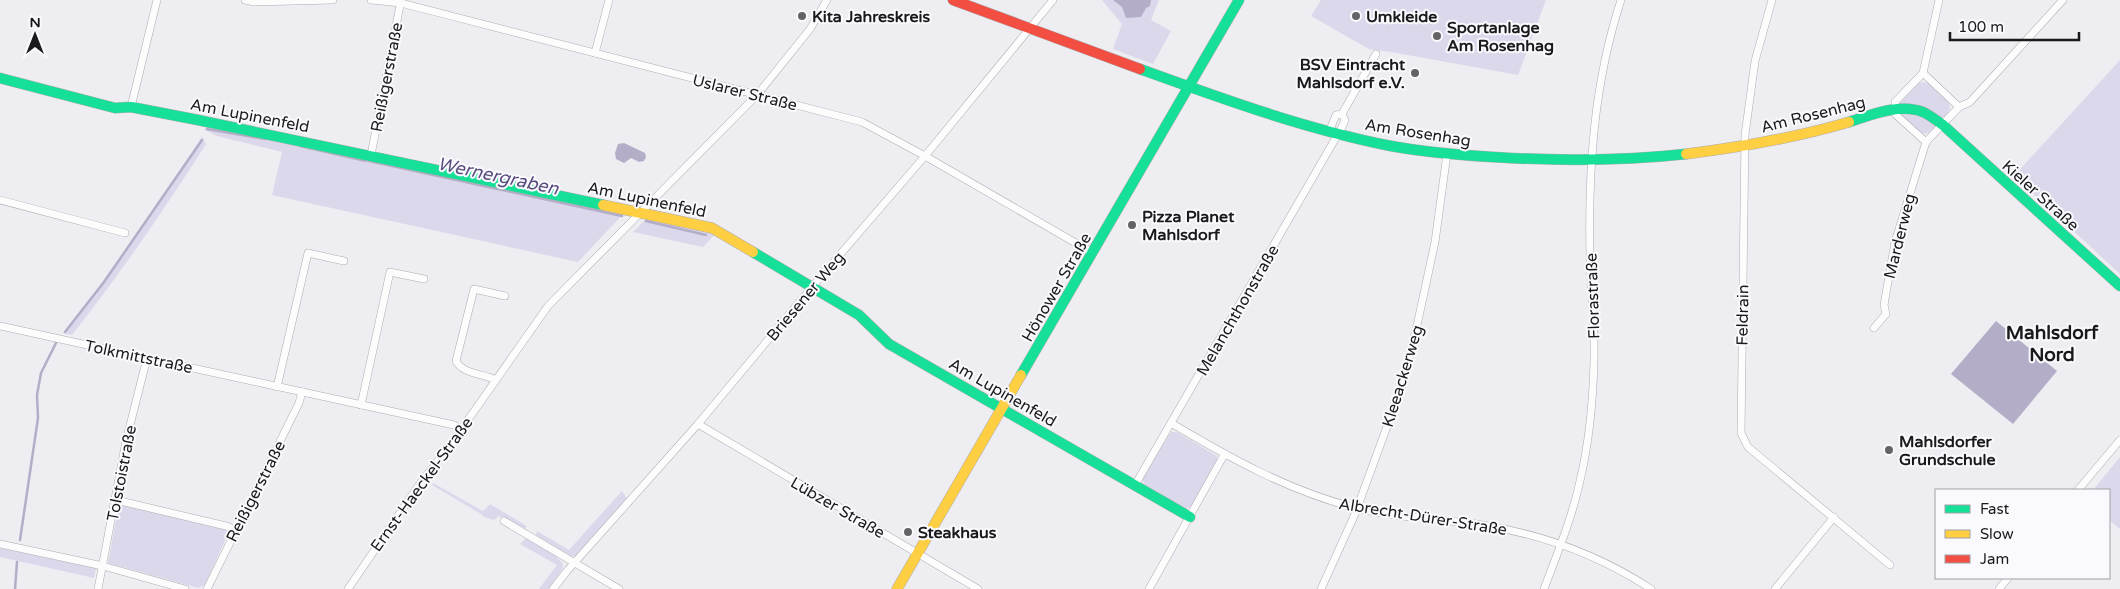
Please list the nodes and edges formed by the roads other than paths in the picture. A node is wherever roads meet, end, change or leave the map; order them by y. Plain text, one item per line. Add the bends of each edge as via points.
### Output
1 (157, 0) edge
2 (245, 0) edge
3 (333, 0) edge
4 (371, 0) edge
5 (609, 0) edge
6 (827, 0) edge
7 (953, 0) edge
8 (1053, 0) edge
9 (1240, 0) edge
10 (1621, 0) edge
11 (1772, 0) edge
12 (1939, 0) edge
13 (2063, 0) edge
14 (401, 1) edge
15 (1031, 28) junction
16 (595, 53) junction
17 (1376, 54) dead end
18 (1923, 73) junction
19 (0, 78) edge
20 (1189, 87) junction
21 (757, 95) junction
22 (131, 107) junction
23 (1959, 107) junction
24 (1896, 109) junction
25 (1342, 114) junction
26 (1943, 125) junction
27 (1335, 133) junction
28 (1926, 142) junction
29 (1744, 147) junction
30 (1447, 154) junction
31 (371, 155) junction
32 (926, 156) junction
33 (1591, 161) junction
34 (0, 200) edge
35 (640, 212) junction
36 (124, 233) dead end
37 (1093, 253) junction
38 (344, 261) dead end
39 (424, 279) dead end
40 (2120, 286) edge
41 (812, 287) junction
42 (505, 296) dead end
43 (0, 326) edge
44 (1874, 328) dead end
45 (146, 358) junction
46 (496, 380) junction
47 (277, 387) junction
48 (302, 392) junction
49 (361, 405) junction
50 (1002, 409) junction
51 (1171, 423) junction
52 (698, 424) junction
53 (461, 429) junction
54 (2120, 440) edge
55 (1224, 455) junction
56 (1134, 485) junction
57 (2079, 489) edge
58 (116, 500) junction
59 (1357, 508) junction
60 (1190, 517) junction
61 (1834, 517) junction
62 (504, 521) dead end
63 (235, 530) junction
64 (1562, 543) junction
65 (0, 544) edge
66 (918, 554) junction
67 (575, 564) junction
68 (1890, 565) dead end
69 (103, 566) junction
70 (2007, 579) edge
71 (98, 589) edge
72 (185, 589) edge
73 (207, 589) edge
74 (348, 589) edge
75 (553, 589) edge
76 (619, 589) edge
77 (898, 589) edge
78 (978, 589) edge
79 (1149, 589) edge
80 (1321, 589) edge
81 (1544, 589) edge
82 (1651, 589) edge
83 (1775, 589) edge
84 (1999, 589) edge

1 - 22 street
2 - 3 street
4 - 14 street, Uslarer Straße
5 - 16 street
6 - 21 street, Ernst-Haeckel-Straße via 810,28
7 - 15 street, Am Rosenhag
8 - 15 street, Briesener Weg
9 - 20 street, Hönower Straße
10 - 33 street, Florastraße via 1599,87
11 - 29 street, Feldrain via 1755,61
12 - 18 street
13 - 23 street via 1970,102
14 - 16 street, Uslarer Straße
14 - 31 street, Reißigerstraße
15 - 20 street, Am Rosenhag
15 - 32 street, Briesener Weg
16 - 21 street, Uslarer Straße
17 - 25 street, Melanchthonstraße
18 - 23 street
18 - 24 street via 1895,102
19 - 22 street, Am Lupinenfeld via 116,108
20 - 27 street, Am Rosenhag via 1249,110
20 - 37 street, Hönower Straße
21 - 32 street, Uslarer Straße via 862,122
21 - 35 street, Ernst-Haeckel-Straße
22 - 31 street, Am Lupinenfeld
23 - 26 street
24 - 26 street, Kieler Straße via 1923,112
24 - 28 street via 1896,115
24 - 29 street, Am Rosenhag
25 - 27 street, Melanchthonstraße via 1344,120
25 - 27 street, Melanchthonstraße via 1336,115
26 - 28 street
26 - 40 street, Kieler Straße
27 - 30 street, Am Rosenhag
27 - 51 street, Melanchthonstraße
28 - 44 street, Marderweg via 1896,242 1884,305 1886,314
29 - 33 street, Am Rosenhag
29 - 61 street, Feldrain via 1741,433 1748,447
30 - 33 street, Am Rosenhag
30 - 59 street, Kleeackerweg via 1435,242 1403,383
31 - 35 street, Am Lupinenfeld
32 - 37 street, Uslarer Straße
32 - 41 street, Briesener Weg
33 - 64 street, Florastraße via 1593,387 1580,481
34 - 36 street
35 - 41 street, Am Lupinenfeld via 712,228
35 - 46 street, Ernst-Haeckel-Straße via 548,306
37 - 50 street, Hönower Straße
38 - 47 street via 308,253
39 - 49 street via 390,272
41 - 50 street, Am Lupinenfeld via 859,315 889,344
41 - 52 street, Briesener Weg
42 - 46 street via 474,289 456,361 463,370
43 - 45 street, Tolkmittstraße
45 - 47 street, Tolkmittstraße
45 - 58 street, Tolstoistraße
46 - 53 street, Ernst-Haeckel-Straße
47 - 48 street, Tolkmittstraße
48 - 49 street, Tolkmittstraße
48 - 63 street, Reißigerstraße
49 - 53 street, Tolkmittstraße
50 - 56 street, Am Lupinenfeld
50 - 66 street, Hönower Straße
51 - 55 street, Albrecht-Dürer-Straße
51 - 56 street, Melanchthonstraße
52 - 66 street, Lübzer Straße
52 - 67 street, Briesener Weg
53 - 74 street, Ernst-Haeckel-Straße
54 - 57 street
55 - 59 street, Albrecht-Dürer-Straße via 1300,490
55 - 60 street
56 - 60 street, Am Lupinenfeld
58 - 63 street
58 - 69 street, Tolstoistraße
59 - 64 street, Albrecht-Dürer-Straße via 1484,526
59 - 80 street, Kleeackerweg
60 - 79 street
61 - 68 street, Feldrain
61 - 83 street
62 - 67 street
63 - 73 street, Reißigerstraße
64 - 81 street, Florastraße
64 - 82 street, Albrecht-Dürer-Straße via 1615,567
65 - 69 street
66 - 77 street, Hönower Straße
66 - 78 street, Lübzer Straße
67 - 75 street, Briesener Weg
67 - 76 street
69 - 71 street, Tolstoistraße
69 - 72 street
70 - 84 street

